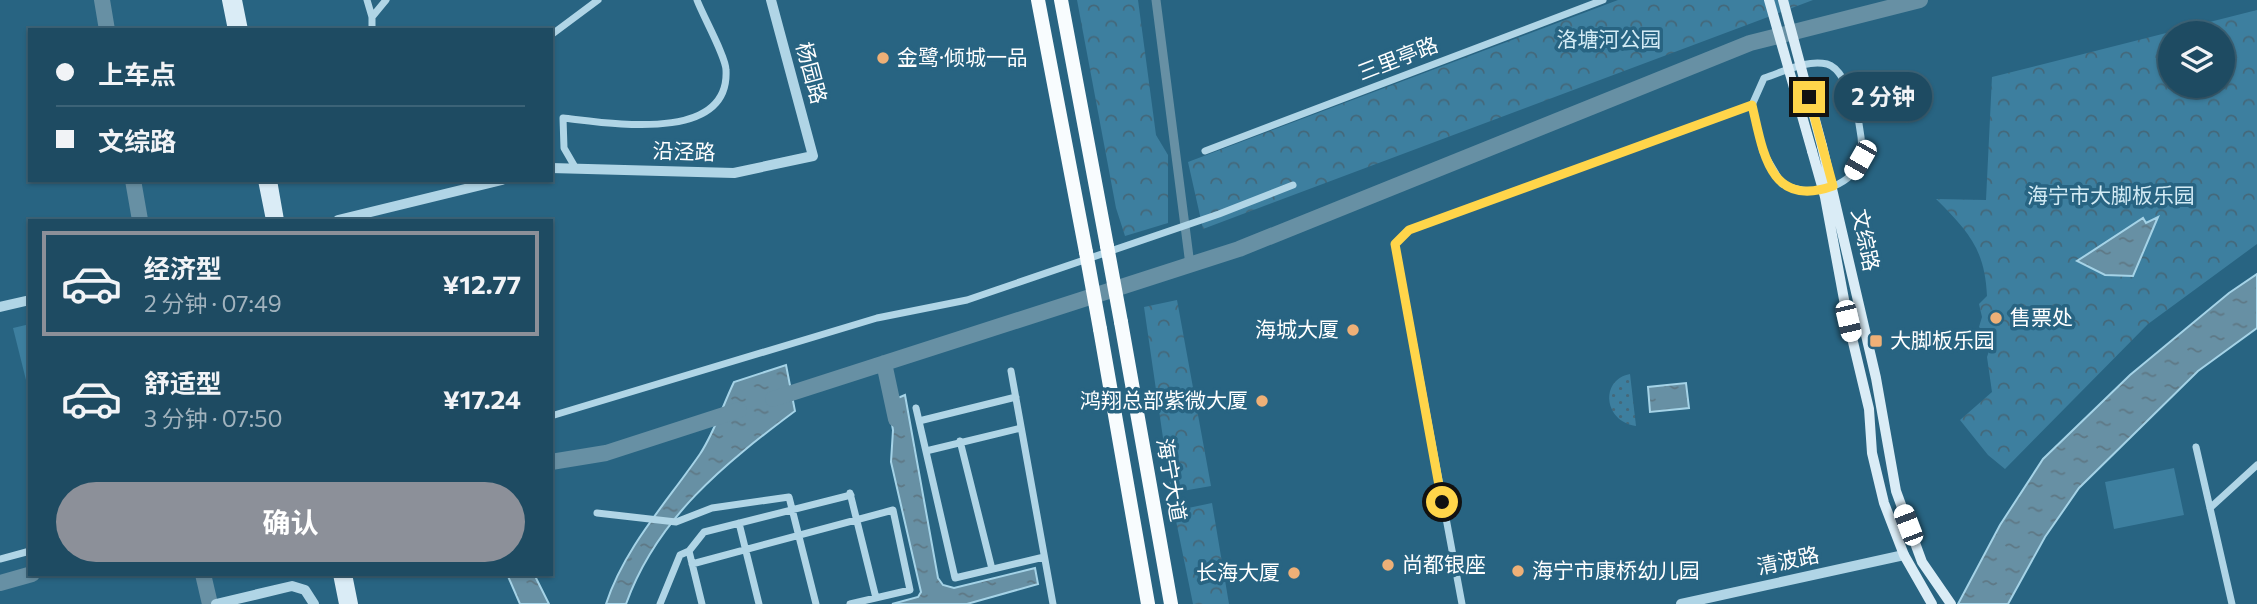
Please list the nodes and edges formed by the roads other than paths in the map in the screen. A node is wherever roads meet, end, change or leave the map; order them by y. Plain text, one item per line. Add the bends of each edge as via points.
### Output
1 (227, 0) edge
2 (237, 0) edge
3 (367, 0) edge
4 (386, 0) edge
5 (598, 0) edge
6 (697, 0) edge
7 (771, 0) edge
8 (1038, 0) edge
9 (1061, 0) edge
10 (1603, 0) edge
11 (1769, 0) edge
12 (1783, 0) edge
13 (372, 18) junction
14 (233, 28) edge
15 (243, 28) edge
16 (372, 28) edge
17 (553, 34) edge
18 (1752, 105) junction
19 (1817, 148) junction
20 (1205, 151) dead end
21 (813, 156) joint
22 (575, 167) junction
23 (553, 168) edge
24 (263, 182) edge
25 (272, 182) edge
26 (494, 182) edge
27 (1293, 185) dead end
28 (1828, 188) junction
29 (271, 219) edge
30 (279, 219) edge
31 (342, 219) edge
32 (28, 300) edge
33 (0, 307) edge
34 (1011, 371) dead end
35 (1016, 397) junction
36 (916, 408) dead end
37 (553, 415) edge
38 (919, 421) junction
39 (1021, 428) junction
40 (960, 443) junction
41 (2196, 447) dead end
42 (926, 451) junction
43 (2257, 465) edge
44 (2210, 508) junction
45 (792, 509) junction
46 (597, 513) dead end
47 (857, 520) junction
48 (739, 523) junction
49 (799, 535) junction
50 (745, 550) junction
51 (689, 551) junction
52 (28, 552) edge
53 (1904, 555) junction
54 (1044, 557) junction
55 (0, 559) edge
56 (692, 564) junction
57 (992, 569) junction
58 (343, 577) edge
59 (876, 598) junction
60 (216, 604) edge
61 (314, 604) edge
62 (344, 604) edge
63 (353, 604) edge
64 (660, 604) edge
65 (702, 604) edge
66 (759, 604) edge
67 (816, 604) edge
68 (850, 604) edge
69 (1052, 604) edge
70 (1148, 604) edge
71 (1171, 604) edge
72 (1462, 604) edge
73 (1681, 604) edge
74 (1932, 604) edge
75 (1951, 604) edge
76 (2232, 604) edge

1 - 14 main road
2 - 15 main road
3 - 13 street
4 - 13 street
5 - 17 street
6 - 22 street via 726,67 724,92 708,113 681,122 617,124 563,118 564,148
7 - 21 street, 杨园路
8 - 70 highway, 海宁大道, bridge
9 - 71 highway, 海宁大道, bridge
10 - 20 street, 三里亭路
11 - 19 main road, bridge
12 - 19 main road, bridge
13 - 16 street
18 - 28 street via 1763,152 1782,184 1798,191
18 - 28 street via 1764,78 1815,62 1830,65 1844,78 1862,147 1852,175
18 - 72 street via 1409,230 1395,244
19 - 28 main road
21 - 22 street, 沿泾路 via 734,173
22 - 23 street, 沿泾路
24 - 29 main road
25 - 30 main road
26 - 31 street
27 - 37 street via 967,300 877,318
28 - 53 main road via 1848,321 1869,409 1872,453 1884,503
28 - 75 main road, 文综路 via 1876,378 1896,491 1922,562
32 - 33 street
34 - 35 street
35 - 38 street
35 - 39 street
36 - 38 street
38 - 42 street
39 - 40 street
39 - 54 street
40 - 42 street
40 - 57 street
41 - 44 street
42 - 57 street via 955,578
43 - 44 street
44 - 76 street
45 - 46 street via 789,497 712,508 676,522
45 - 47 street via 850,493
45 - 48 street
45 - 49 street
47 - 49 street
47 - 59 street
47 - 59 street via 893,510 910,590
48 - 50 street
48 - 51 street via 704,532
49 - 50 street
49 - 67 street
50 - 56 street
50 - 66 street
51 - 56 street
51 - 64 street via 680,555
52 - 55 street
53 - 73 street, 清波路
53 - 74 main road
54 - 57 street
54 - 69 street
56 - 65 street
58 - 62 main road
58 - 63 main road
59 - 68 street
60 - 61 street via 292,586 305,590

